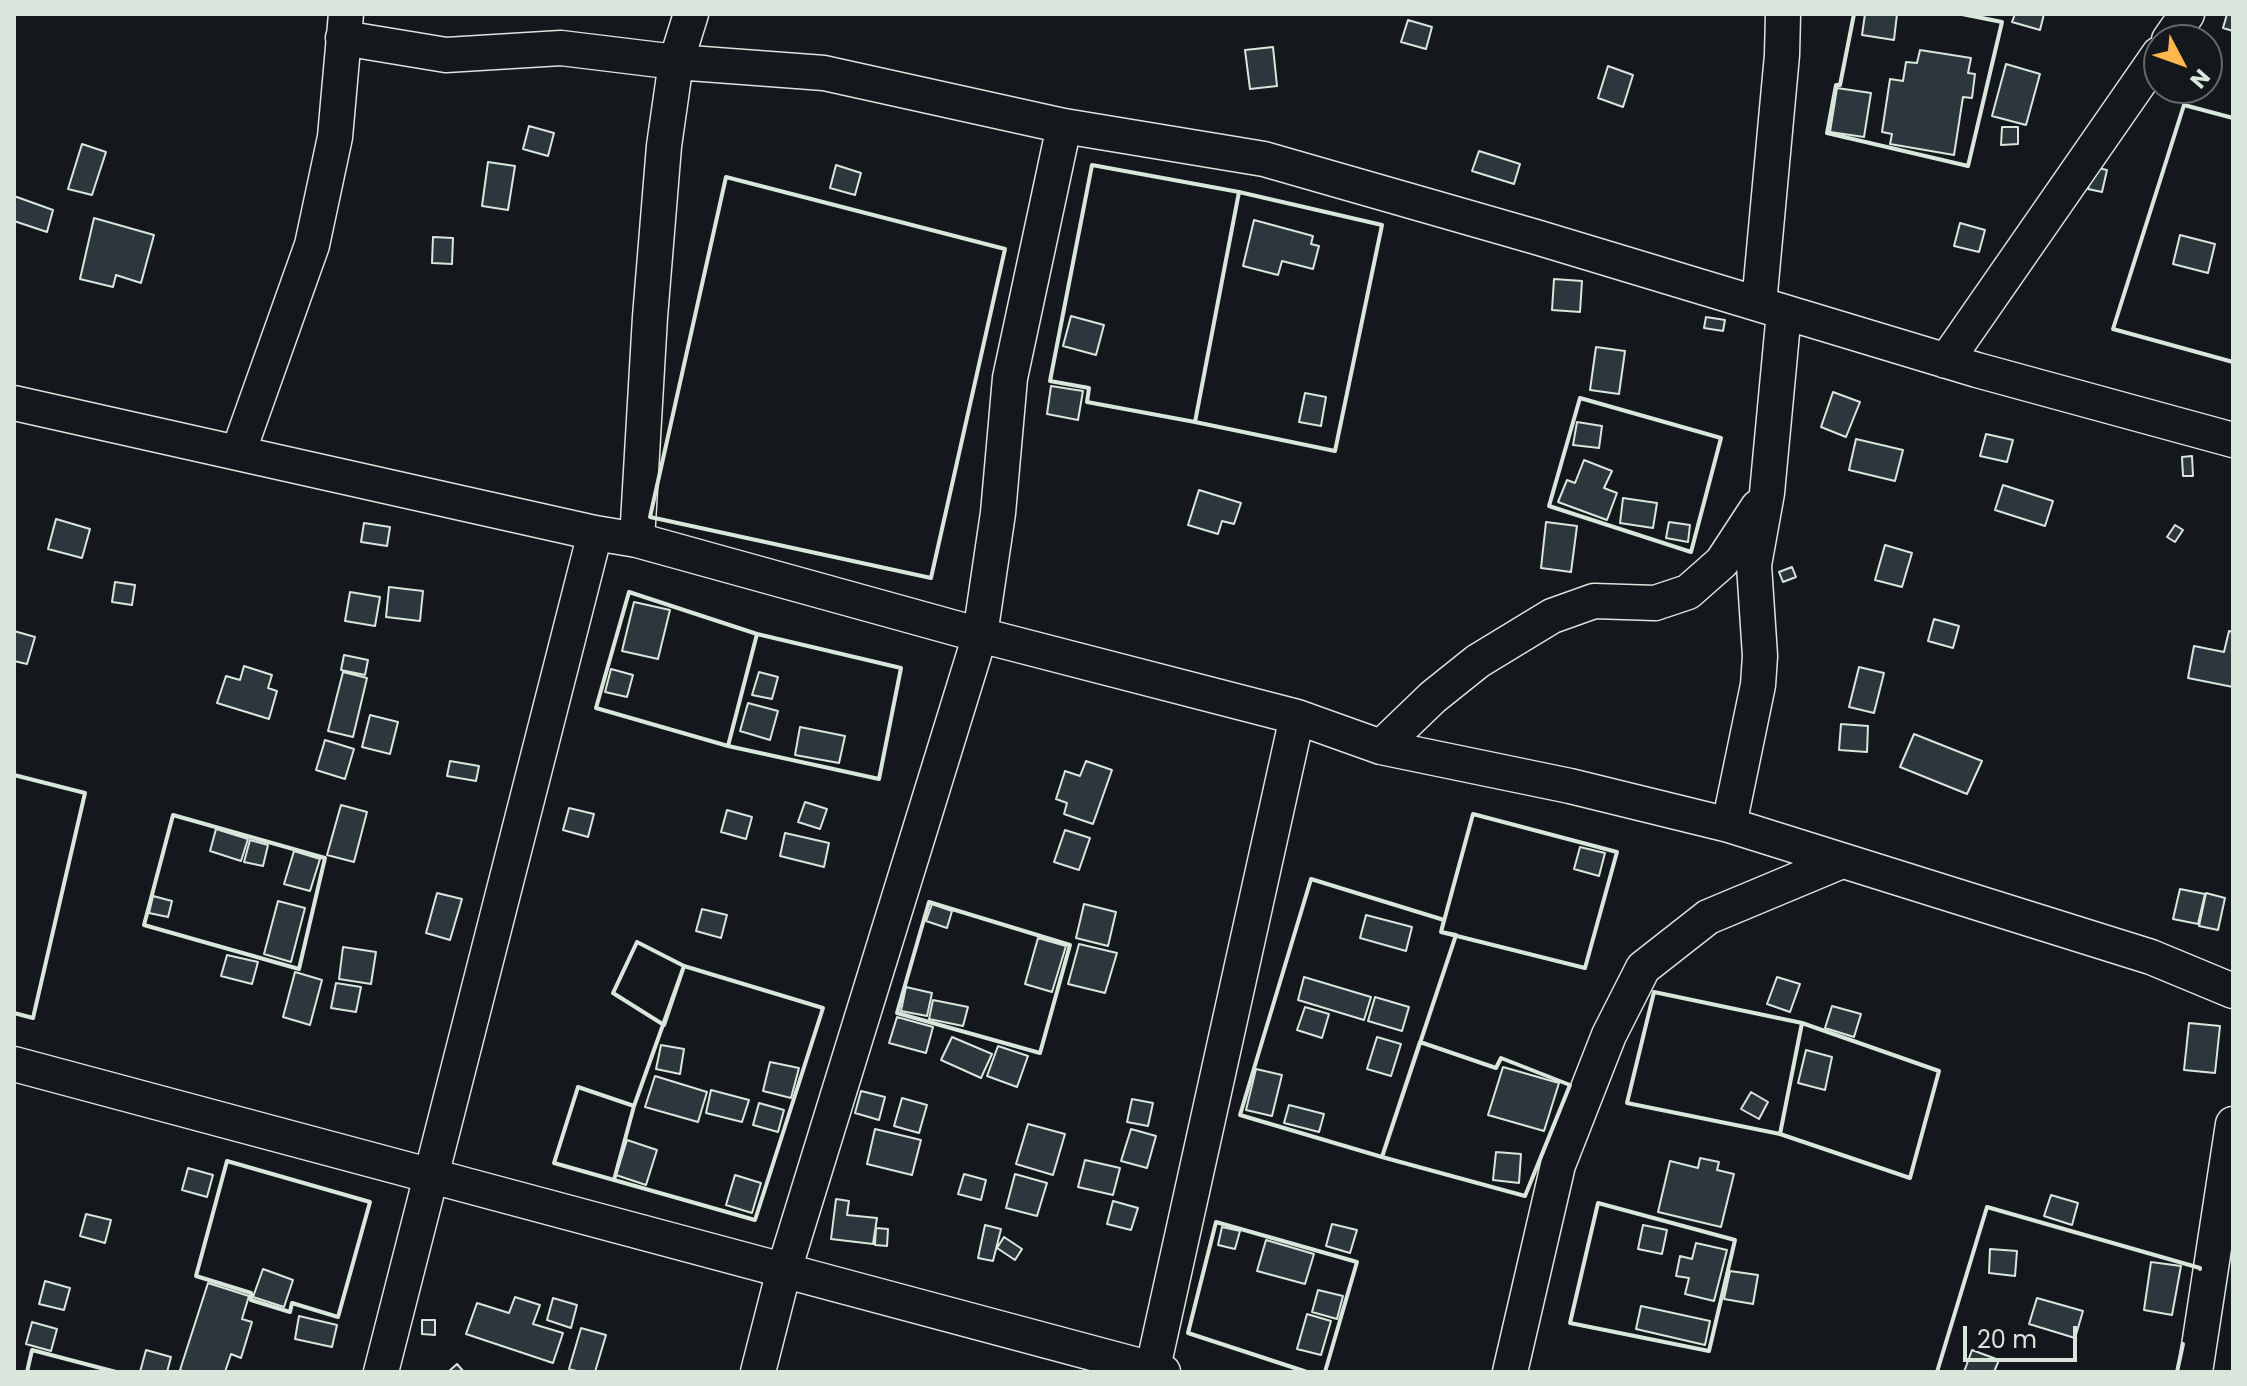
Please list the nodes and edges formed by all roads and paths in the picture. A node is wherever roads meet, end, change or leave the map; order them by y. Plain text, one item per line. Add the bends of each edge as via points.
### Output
1 (691, 14) edge
2 (1783, 14) edge
3 (345, 26) edge
4 (676, 62) junction
5 (2143, 77) edge
6 (1064, 126) junction
7 (1771, 308) junction
8 (1946, 361) junction
9 (14, 403) edge
10 (2233, 440) edge
11 (238, 453) junction
12 (1767, 493) junction
13 (595, 533) junction
14 (637, 540) junction
15 (980, 635) junction
16 (1297, 717) junction
17 (1381, 747) junction
18 (1729, 825) junction
19 (1842, 861) junction
20 (2233, 991) edge
21 (14, 1064) edge
22 (2233, 1124) edge
23 (430, 1177) junction
24 (784, 1270) junction
25 (1156, 1371) edge
26 (381, 1372) edge
27 (758, 1372) edge
28 (1510, 1372) edge
29 (2195, 1372) edge

1 - 4 street
2 - 7 street via 1768,226
3 - 4 street via 446,55 561,48
3 - 11 street via 335,137 312,245
4 - 6 street via 824,73
4 - 14 street via 650,317
5 - 8 street
6 - 7 street via 1264,159
6 - 15 street via 1010,378
7 - 8 street
7 - 12 street
8 - 10 street
9 - 11 street
11 - 13 street
12 - 17 street via 1722,562 1688,592 1655,603 1594,601 1552,616 1478,661
12 - 18 street via 1754,565 1758,685
13 - 14 street
13 - 23 street
14 - 15 street
15 - 16 street
15 - 24 street
16 - 17 street
16 - 25 street
17 - 18 street
18 - 19 street
19 - 20 street via 2151,957
19 - 28 street via 1708,917 1643,968 1609,1035 1558,1165
21 - 23 street
22 - 29 street
23 - 24 street
23 - 26 street
24 - 25 street
24 - 27 street

